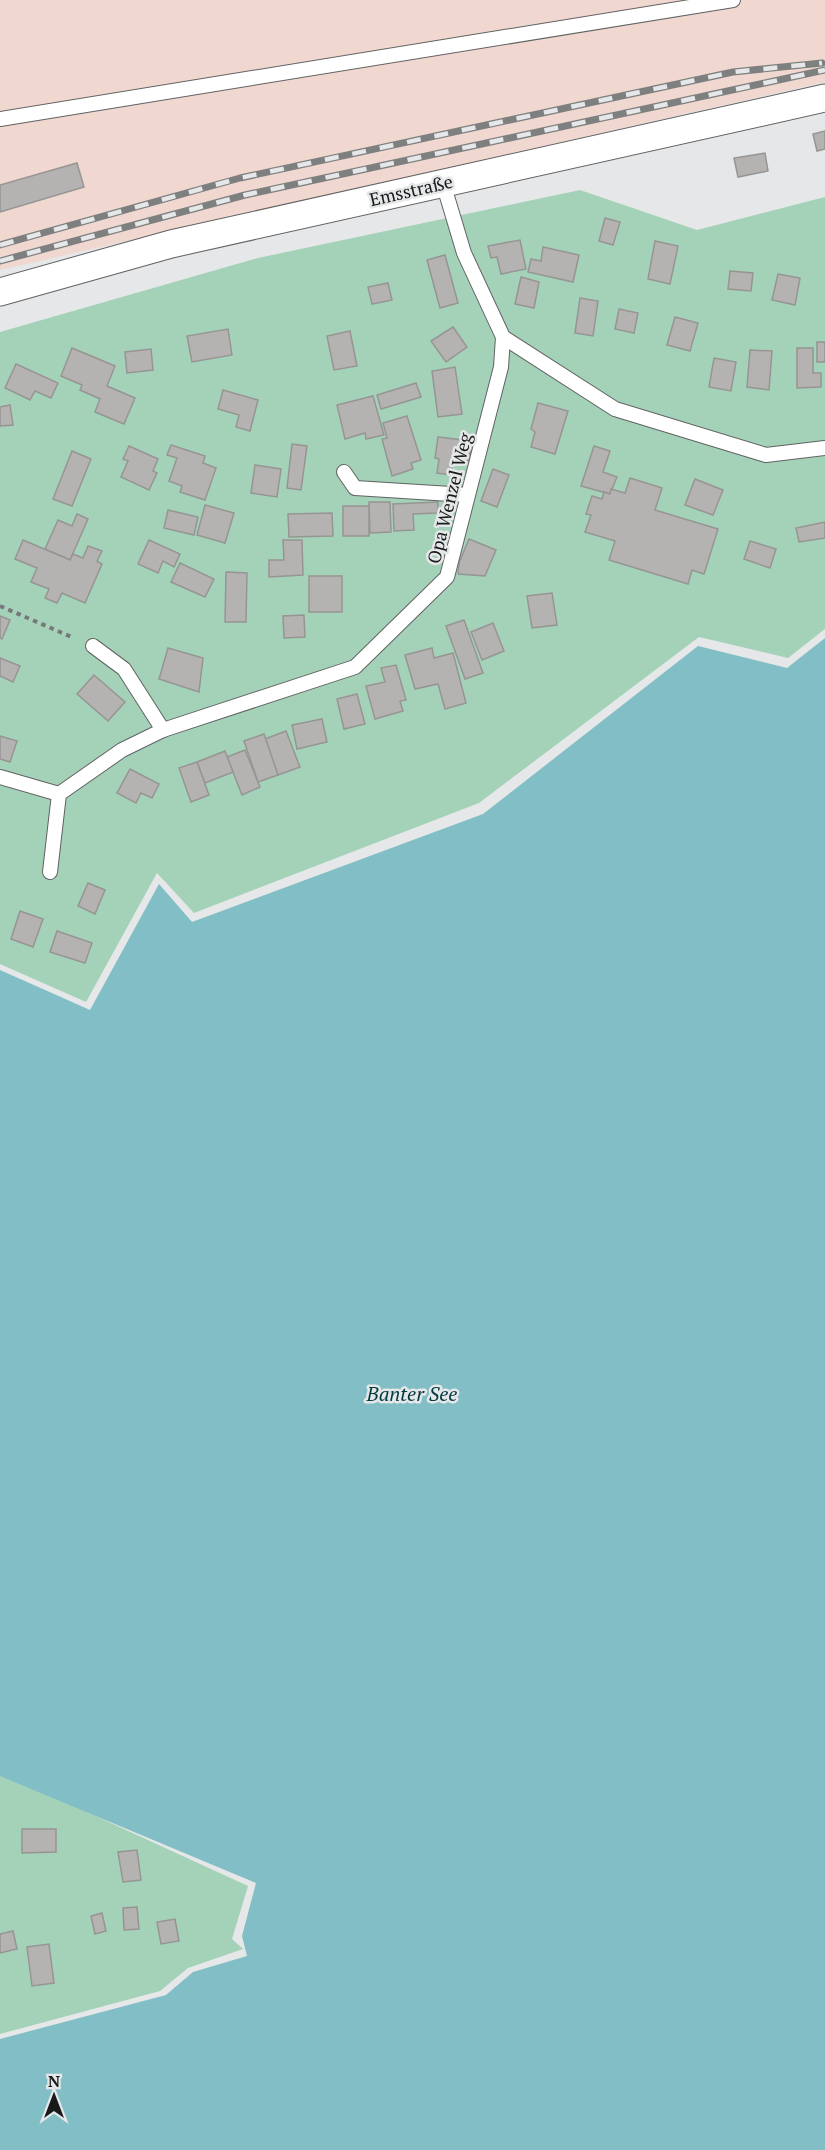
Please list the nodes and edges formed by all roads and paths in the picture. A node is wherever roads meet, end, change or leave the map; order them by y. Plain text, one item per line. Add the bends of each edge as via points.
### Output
1 (733, 0) edge
2 (825, 98) edge
3 (0, 119) edge
4 (443, 183) junction
5 (0, 292) edge
6 (503, 337) junction
7 (825, 448) edge
8 (344, 472) dead end
9 (467, 495) junction
10 (0, 606) edge
11 (93, 646) joint
12 (163, 730) junction
13 (0, 777) edge
14 (59, 794) junction
15 (50, 872) dead end

1 - 3 lane
2 - 4 street, Emsstraße
4 - 5 street, Emsstraße via 171,244
4 - 6 lane via 464,253
6 - 7 lane via 615,409 766,455
6 - 9 lane, Opa Wenzel Weg via 501,367
8 - 9 lane via 355,488
9 - 12 lane, Opa Wenzel Weg via 447,577 355,667
10 - 11 path
11 - 12 lane via 124,669
12 - 14 lane, Opa Wenzel Weg via 122,750
13 - 14 lane
14 - 15 lane

